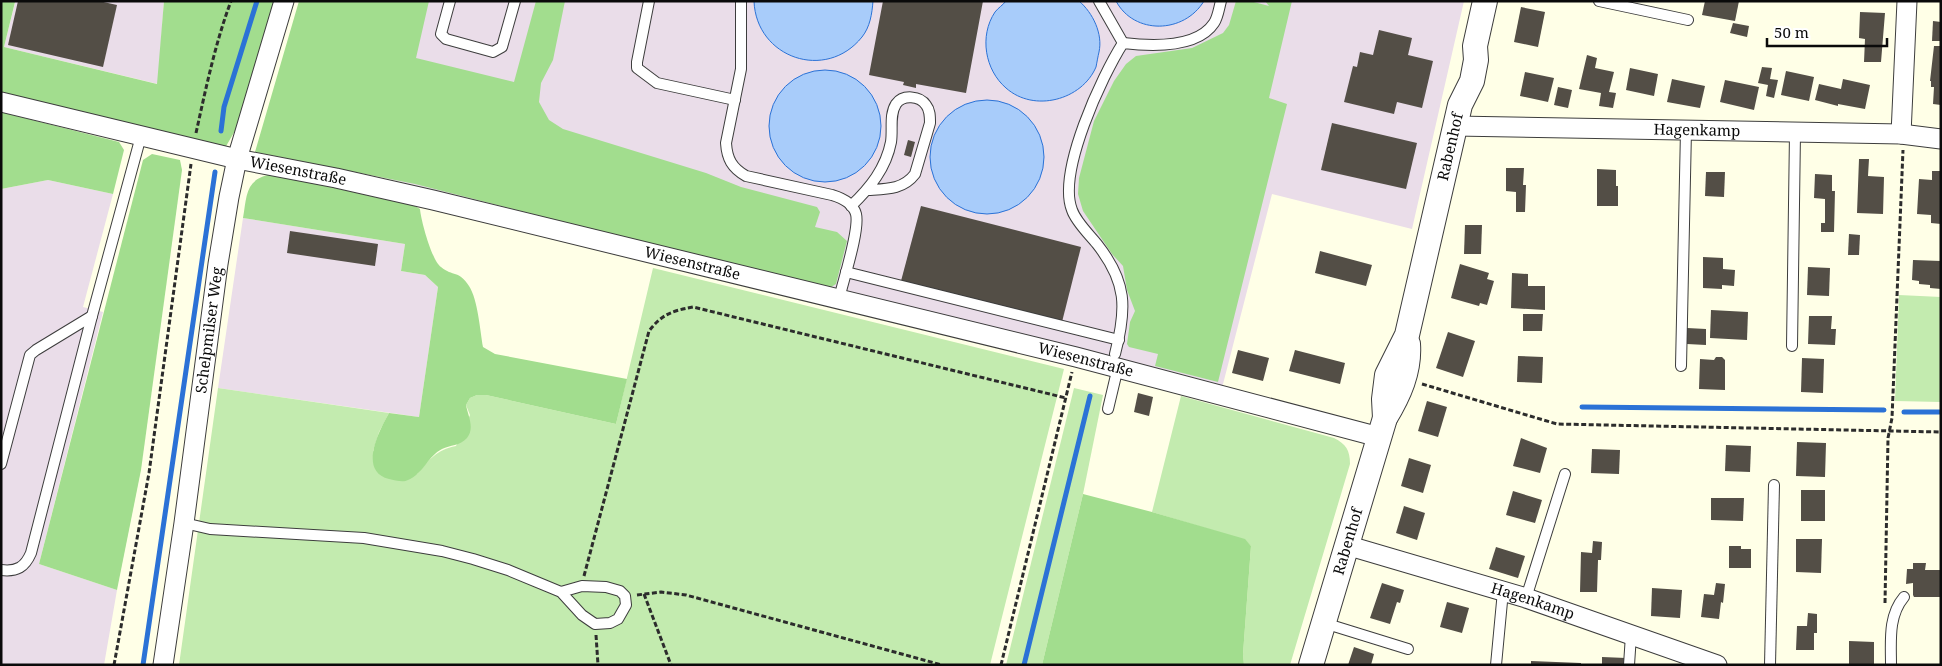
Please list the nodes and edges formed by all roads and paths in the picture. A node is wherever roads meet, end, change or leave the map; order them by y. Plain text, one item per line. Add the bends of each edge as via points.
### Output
1 (232, 1) edge
2 (284, 1) edge
3 (450, 1) edge
4 (515, 1) edge
5 (649, 1) edge
6 (740, 1) edge
7 (1099, 1) edge
8 (1221, 1) edge
9 (1485, 1) edge
10 (1599, 1) edge
11 (1907, 1) edge
12 (1688, 20) dead end
13 (1123, 43) junction
14 (735, 100) junction
15 (1, 102) edge
16 (1457, 116) junction
17 (1686, 130) junction
18 (1795, 133) junction
19 (1901, 134) junction
20 (141, 136) junction
21 (1941, 139) edge
22 (193, 149) junction
23 (237, 159) junction
24 (868, 190) junction
25 (851, 206) junction
26 (846, 272) junction
27 (838, 299) junction
28 (92, 316) junction
29 (1407, 334) junction
30 (1119, 340) junction
31 (1792, 346) dead end
32 (1076, 357) junction
33 (1117, 361) junction
34 (1681, 366) dead end
35 (1405, 378) junction
36 (1066, 398) junction
37 (1108, 409) dead end
38 (1382, 428) junction
39 (1890, 431) junction
40 (1941, 432) edge
41 (1, 464) edge
42 (1565, 474) dead end
43 (1774, 484) dead end
44 (184, 523) junction
45 (1346, 545) junction
46 (1, 570) edge
47 (582, 586) junction
48 (1503, 591) junction
49 (561, 592) junction
50 (644, 594) junction
51 (625, 596) junction
52 (1904, 597) dead end
53 (1526, 598) junction
54 (1884, 606) dead end
55 (1324, 623) junction
56 (595, 624) junction
57 (1631, 635) junction
58 (1408, 650) dead end
59 (1685, 659) edge
60 (114, 665) edge
61 (162, 665) edge
62 (598, 665) edge
63 (670, 665) edge
64 (942, 665) edge
65 (1002, 665) edge
66 (1311, 665) edge
67 (1496, 665) edge
68 (1629, 665) edge
69 (1717, 665) edge
70 (1770, 665) edge
71 (1890, 665) edge

1 - 22 path via 220,32
2 - 23 street, Schelpmilser Weg
3 - 4 lane via 441,34 446,39 493,52 502,47
5 - 14 lane via 636,62 638,68 657,83
6 - 14 lane via 742,54
7 - 13 lane
8 - 13 lane via 1214,23 1200,36 1162,45
9 - 16 street, Rabenhof via 1475,46 1472,81
10 - 12 lane
11 - 19 street
13 - 30 lane via 1084,124 1068,196 1072,212 1108,258 1120,284 1123,322
14 - 25 lane via 726,154 736,171 832,195 844,199
15 - 20 street, Wiesenstraße
16 - 17 street, Hagenkamp
16 - 29 street, Rabenhof
17 - 18 street, Hagenkamp
17 - 34 lane
18 - 19 street, Hagenkamp
18 - 31 lane
19 - 21 street, Hagenkamp
19 - 39 path via 1903,150
20 - 22 street, Wiesenstraße
20 - 28 lane
22 - 23 street, Wiesenstraße
22 - 60 path via 149,473
23 - 27 street, Wiesenstraße via 433,200
23 - 44 street, Schelpmilser Weg via 219,255
24 - 24 lane via 882,168 896,104 908,97 922,100 928,106 930,123 915,174 899,187
24 - 25 lane
25 - 26 lane via 856,213 856,228
26 - 27 lane
26 - 30 lane
27 - 32 street, Wiesenstraße
28 - 41 lane via 30,355
28 - 46 lane via 31,553 26,564 13,572
29 - 35 street, Rabenhof
29 - 38 street, Rabenhof via 1387,375
30 - 33 lane
32 - 33 street, Wiesenstraße
32 - 36 path
33 - 37 lane
33 - 38 street, Wiesenstraße
35 - 38 street, Rabenhof
35 - 39 path via 1557,424
36 - 47 path via 693,307 674,310 658,320 649,331
36 - 65 path
38 - 45 street, Rabenhof
39 - 40 path
39 - 54 path
42 - 53 lane
43 - 70 lane
44 - 49 lane via 210,529 319,534 405,544 473,559
44 - 61 street, Schelpmilser Weg
45 - 48 street, Hagenkamp
45 - 55 street, Rabenhof
47 - 49 lane
47 - 51 lane via 606,587
48 - 53 street, Hagenkamp
48 - 67 lane
49 - 56 lane
50 - 51 path
50 - 63 path
50 - 64 path via 686,595
51 - 56 lane via 626,605 618,619
52 - 71 lane via 1897,605 1892,623
53 - 57 street, Hagenkamp
55 - 58 lane
55 - 66 street, Rabenhof
56 - 62 path
57 - 59 street, Hagenkamp
57 - 68 lane
59 - 69 street, Hagenkamp

